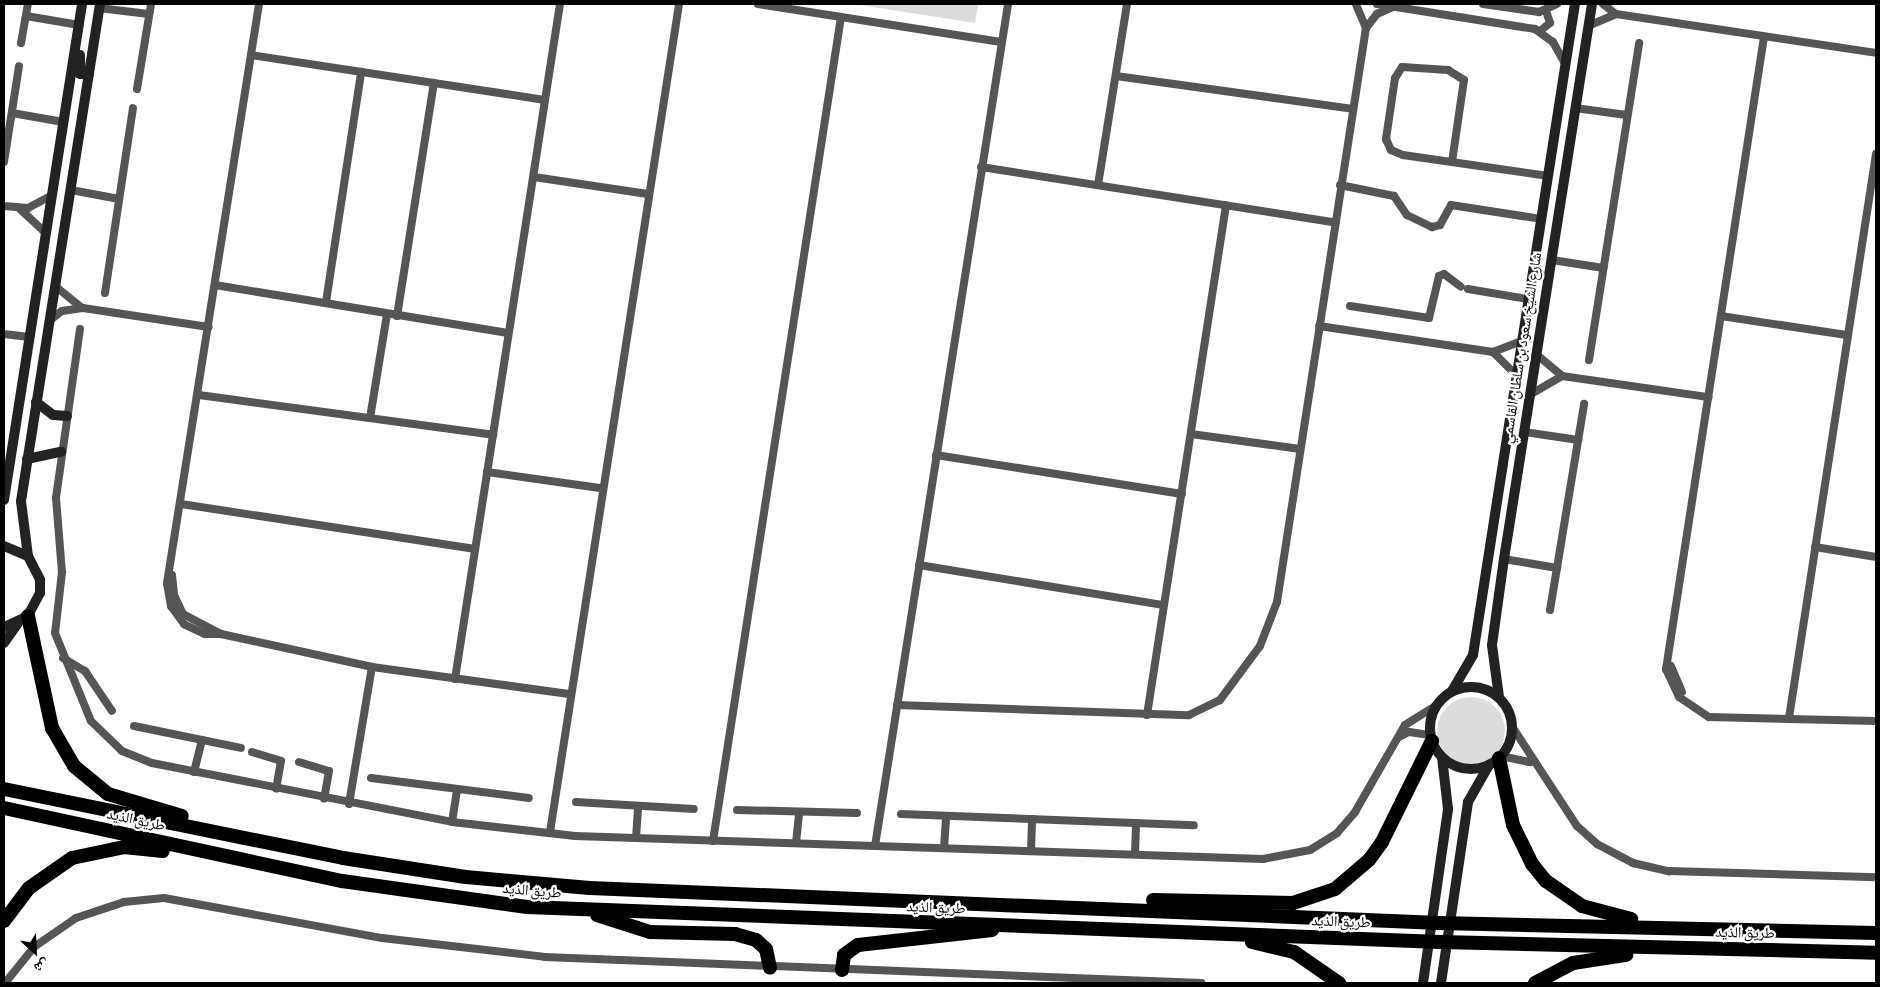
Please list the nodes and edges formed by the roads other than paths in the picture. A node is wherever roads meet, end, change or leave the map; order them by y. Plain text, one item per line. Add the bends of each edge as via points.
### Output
1 (28, 4) edge
2 (82, 4) edge
3 (151, 4) edge
4 (259, 4) edge
5 (560, 4) edge
6 (679, 4) edge
7 (758, 4) edge
8 (1008, 4) edge
9 (1127, 4) edge
10 (1356, 4) edge
11 (1377, 4) edge
12 (1483, 4) edge
13 (1557, 4) edge
14 (1575, 4) edge
15 (1592, 4) edge
16 (1603, 4) edge
17 (99, 6) edge
18 (1394, 7) junction
19 (1546, 10) junction
20 (149, 14) junction
21 (1616, 14) junction
22 (26, 16) junction
23 (841, 17) junction
24 (80, 25) junction
25 (1588, 26) junction
26 (1366, 28) junction
27 (1540, 31) junction
28 (1764, 37) junction
29 (1001, 42) junction
30 (21, 43) dead end
31 (1639, 43) dead end
32 (1876, 54) edge
33 (251, 56) junction
34 (1566, 64) junction
35 (19, 66) dead end
36 (361, 72) junction
37 (89, 74) junction
38 (1116, 76) junction
39 (434, 83) junction
40 (137, 89) dead end
41 (545, 100) junction
42 (133, 108) dead end
43 (1575, 108) junction
44 (1353, 109) junction
45 (12, 113) junction
46 (1627, 115) junction
47 (63, 122) junction
48 (1876, 154) edge
49 (4, 162) edge
50 (1452, 162) junction
51 (981, 167) junction
52 (1875, 167) edge
53 (1548, 176) junction
54 (534, 177) junction
55 (1340, 185) junction
56 (1098, 186) junction
57 (70, 190) junction
58 (648, 194) junction
59 (51, 196) junction
60 (120, 199) junction
61 (1226, 205) junction
62 (4, 206) edge
63 (18, 208) junction
64 (1541, 219) junction
65 (1334, 222) junction
66 (46, 233) junction
67 (1552, 260) junction
68 (1603, 268) junction
69 (216, 285) junction
70 (55, 286) junction
71 (105, 293) dead end
72 (1527, 299) junction
73 (326, 302) junction
74 (1350, 306) dead end
75 (83, 308) junction
76 (387, 314) junction
77 (397, 316) junction
78 (1721, 316) junction
79 (49, 321) junction
80 (1319, 326) junction
81 (209, 327) junction
82 (80, 329) dead end
83 (4, 334) edge
84 (508, 334) junction
85 (1847, 335) junction
86 (29, 337) junction
87 (1521, 341) junction
88 (1493, 352) junction
89 (1536, 354) junction
90 (1589, 360) dead end
91 (1517, 376) junction
92 (1562, 376) junction
93 (1531, 394) junction
94 (199, 395) junction
95 (1708, 397) junction
96 (36, 402) junction
97 (1584, 404) dead end
98 (67, 416) junction
99 (370, 418) junction
100 (1524, 432) junction
101 (1191, 434) junction
102 (493, 435) junction
103 (1578, 440) junction
104 (1300, 449) junction
105 (61, 452) junction
106 (936, 455) junction
107 (27, 458) junction
108 (7, 469) edge
109 (487, 472) junction
110 (600, 488) junction
111 (1182, 494) junction
112 (4, 500) edge
113 (181, 504) junction
114 (4, 546) edge
115 (1815, 547) junction
116 (474, 549) junction
117 (28, 556) junction
118 (1876, 557) edge
119 (1504, 560) junction
120 (919, 565) junction
121 (171, 566) junction
122 (1557, 568) junction
123 (1164, 604) junction
124 (1550, 610) dead end
125 (23, 620) junction
126 (4, 627) edge
127 (221, 634) junction
128 (4, 643) edge
129 (63, 658) junction
130 (372, 667) junction
131 (455, 679) junction
132 (1452, 691) junction
133 (569, 694) junction
134 (1499, 697) junction
135 (897, 705) junction
136 (1436, 706) junction
137 (112, 711) dead end
138 (1147, 715) junction
139 (1789, 718) junction
140 (1876, 721) edge
141 (134, 726) dead end
142 (1513, 728) junction
143 (1431, 738) junction
144 (202, 740) junction
145 (1396, 741) junction
146 (241, 748) dead end
147 (252, 752) dead end
148 (1442, 757) junction
149 (1497, 759) junction
150 (299, 762) dead end
151 (1531, 762) junction
152 (194, 772) junction
153 (371, 778) dead end
154 (4, 789) edge
155 (276, 789) junction
156 (457, 789) junction
157 (529, 798) dead end
158 (324, 799) junction
159 (576, 802) dead end
160 (349, 804) junction
161 (638, 806) junction
162 (4, 808) edge
163 (694, 809) dead end
164 (738, 810) dead end
165 (799, 812) junction
166 (857, 813) dead end
167 (901, 814) dead end
168 (946, 816) junction
169 (1032, 819) junction
170 (452, 822) junction
171 (1136, 823) junction
172 (1194, 825) dead end
173 (550, 832) junction
174 (221, 833) junction
175 (636, 838) junction
176 (712, 841) junction
177 (796, 843) junction
178 (875, 846) junction
179 (944, 848) junction
180 (1031, 851) junction
181 (1135, 854) junction
182 (220, 855) junction
183 (1876, 877) edge
184 (1034, 905) junction
185 (590, 912) junction
186 (4, 921) edge
187 (1004, 926) junction
188 (1686, 926) junction
189 (1032, 927) junction
190 (1876, 933) edge
191 (1717, 949) junction
192 (1876, 953) edge
193 (770, 968) junction
194 (842, 970) junction
195 (1003, 980) edge
196 (5, 983) edge
197 (1191, 983) edge
198 (1202, 983) edge
199 (1339, 983) edge
200 (1423, 983) edge
201 (1441, 983) edge
202 (1535, 983) edge

1 - 22 street
2 - 24 main road
3 - 20 street
4 - 33 street
5 - 41 street
6 - 58 street
7 - 23 street
8 - 29 street
9 - 38 street
10 - 26 street
11 - 18 street
12 - 19 street
13 - 19 street
14 - 34 main road, شارع الشيخ سعود بن سلطان القاسمي
15 - 25 main road, شارع الشيخ سعود بن سلطان القاسمي
16 - 21 street
17 - 20 street
17 - 37 main road
18 - 26 street via 1377,14
18 - 27 street
19 - 27 street via 1550,23
20 - 40 street
21 - 25 street
21 - 28 street
22 - 24 street
22 - 30 street
23 - 29 street
23 - 176 street
24 - 37 main road via 79,72
24 - 47 main road
25 - 43 main road, شارع الشيخ سعود بن سلطان القاسمي
26 - 44 street
27 - 34 street
28 - 32 street
28 - 78 street
29 - 51 street
31 - 46 street
33 - 36 street
33 - 69 street
34 - 53 main road, شارع الشيخ سعود بن سلطان القاسمي
35 - 45 street
36 - 39 street
36 - 73 street
37 - 57 main road
38 - 44 street
38 - 56 street
39 - 41 street
39 - 77 street
41 - 54 street
42 - 60 street
43 - 46 street
43 - 67 main road, شارع الشيخ سعود بن سلطان القاسمي
44 - 55 street
45 - 47 street
45 - 49 street
46 - 68 street
47 - 59 main road
48 - 52 street
50 - 50 street via 1464,80 1448,70 1402,67 1395,78 1388,145 1396,154
50 - 53 street
51 - 56 street
51 - 106 street
52 - 85 street
53 - 64 main road, شارع الشيخ سعود بن سلطان القاسمي
54 - 58 street
54 - 84 street
55 - 64 street via 1394,196 1407,216 1435,227 1451,205
55 - 65 street
56 - 61 street
57 - 60 street
57 - 70 main road
58 - 110 street
59 - 63 street via 36,205
59 - 66 main road
60 - 71 street
61 - 65 street
61 - 101 street
62 - 63 street
63 - 66 street via 32,216
64 - 72 main road, شارع الشيخ سعود بن سلطان القاسمي
65 - 80 street
66 - 86 main road
67 - 68 street
67 - 89 main road, شارع الشيخ سعود بن سلطان القاسمي
68 - 90 street
69 - 73 street
69 - 81 street
70 - 75 street
70 - 79 main road
72 - 74 street via 1465,288 1444,274 1439,276 1428,318
72 - 87 main road, شارع الشيخ سعود بن سلطان القاسمي
73 - 76 street
75 - 79 street via 62,312
75 - 81 street
76 - 77 street
76 - 99 street
77 - 84 street
78 - 85 street
78 - 95 street
79 - 96 main road
80 - 88 street
80 - 104 street
81 - 94 street
82 - 98 street
83 - 86 street
84 - 102 street
85 - 115 street
86 - 108 main road
87 - 88 street
87 - 91 main road, شارع الشيخ سعود بن سلطان القاسمي
88 - 91 street
89 - 92 street
89 - 93 main road, شارع الشيخ سعود بن سلطان القاسمي
91 - 93 main road via 1521,394
91 - 132 main road, شارع الشيخ سعود بن سلطان القاسمي via 1473,655
92 - 93 street
92 - 95 street
93 - 100 main road, شارع الشيخ سعود بن سلطان القاسمي
94 - 99 street
94 - 113 street
95 - 139 street via 1666,669 1681,696 1703,715
96 - 98 main road via 46,412
96 - 107 main road
97 - 103 street
98 - 105 street
99 - 102 street
100 - 103 street
100 - 119 main road, شارع الشيخ سعود بن سلطان القاسمي
101 - 104 street
101 - 111 street
102 - 109 street
103 - 122 street
104 - 138 street via 1277,602 1260,646 1214,706 1190,715
105 - 107 main road
105 - 129 street via 55,514 62,581 55,633
106 - 111 street
106 - 120 street
107 - 117 main road via 20,513
108 - 112 main road
109 - 110 street
109 - 116 street
110 - 133 street
111 - 123 street
113 - 116 street
113 - 121 street
114 - 117 main road
115 - 118 street
115 - 139 street
116 - 131 street
117 - 125 main road via 40,580 40,593
119 - 122 street
119 - 134 main road, شارع الشيخ سعود بن سلطان القاسمي via 1492,646
120 - 123 street
120 - 135 street
121 - 127 street via 174,595 183,614
121 - 127 street via 168,598 179,619 198,632
122 - 124 street
123 - 138 street
125 - 126 main road
125 - 128 main road
125 - 174 highway via 52,728 74,766 108,794
127 - 130 street
129 - 137 street via 85,671
129 - 152 street via 85,712 105,738 131,756
130 - 131 street
130 - 160 street
131 - 133 street
132 - 134 main road via 1477,686
132 - 136 main road
133 - 173 street
134 - 142 main road via 1508,708
135 - 138 street
135 - 178 street
136 - 143 main road
136 - 145 street via 1411,718
139 - 140 street
141 - 144 street
142 - 149 main road
142 - 151 street
143 - 145 street via 1409,732
143 - 148 main road
143 - 184 highway via 1400,809 1369,860 1335,889 1314,898 1270,905 1131,900
144 - 146 street
144 - 152 street
145 - 181 street via 1350,820 1310,850 1263,860
147 - 155 street via 281,761
148 - 149 main road via 1470,769
148 - 200 main road via 1448,809
149 - 151 street
149 - 188 highway via 1513,824 1532,864 1546,881 1582,906 1603,913
149 - 201 main road via 1471,791
150 - 158 street via 329,771
151 - 183 street via 1586,836 1633,863 1669,871
152 - 155 street
153 - 156 street
154 - 174 highway, طريق الذيد
155 - 158 street
156 - 157 street
156 - 170 street
158 - 160 street
159 - 161 street
160 - 170 street
161 - 163 street
161 - 175 street
162 - 182 highway, طريق الذيد
164 - 165 street
165 - 166 street
165 - 177 street
167 - 168 street
168 - 169 street
168 - 179 street
169 - 171 street
169 - 180 street
170 - 173 street
171 - 172 street
171 - 181 street
173 - 175 street
174 - 184 highway, طريق الذيد via 396,867 528,883
175 - 176 street
176 - 177 street
177 - 178 street
178 - 179 street
179 - 180 street
180 - 181 street
182 - 185 highway, طريق الذيد via 404,892
182 - 186 highway via 124,847 98,850 49,871
184 - 188 highway, طريق الذيد via 1439,923
185 - 187 highway, طريق الذيد
185 - 193 highway via 621,926 650,932 735,934 756,940 766,949
187 - 189 highway, طريق الذيد
187 - 194 highway via 958,937 858,945 844,954
188 - 190 highway, طريق الذيد
189 - 191 highway, طريق الذيد
189 - 199 highway via 1096,936 1272,945 1315,963
191 - 192 highway, طريق الذيد
191 - 202 highway via 1595,957 1572,963
193 - 194 street
193 - 196 street via 490,952 373,936 164,898 124,902 76,918 34,947
194 - 195 street
195 - 197 street
197 - 198 street

